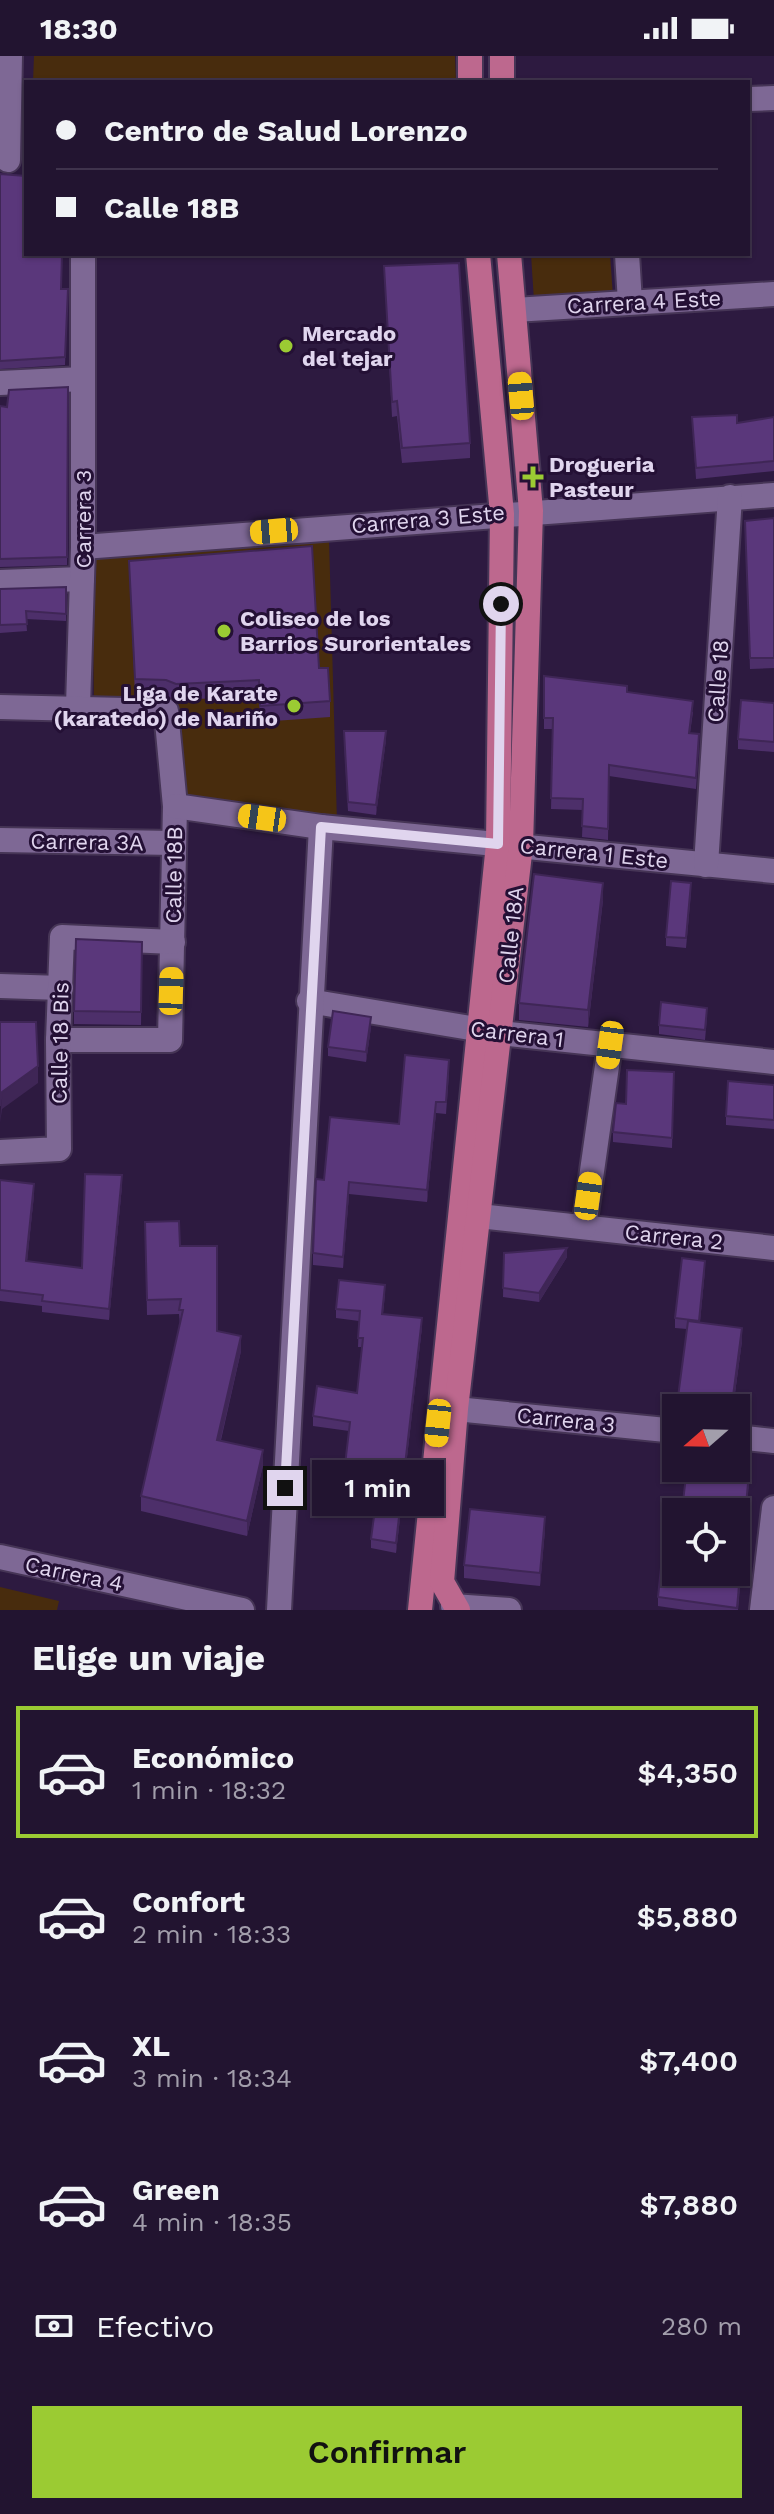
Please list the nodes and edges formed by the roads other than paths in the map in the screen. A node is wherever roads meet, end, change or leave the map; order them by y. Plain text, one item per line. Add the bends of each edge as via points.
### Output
1 (10, 56) edge
2 (470, 56) edge
3 (502, 56) edge
4 (470, 80) edge
5 (502, 80) edge
6 (774, 98) edge
7 (750, 99) edge
8 (11, 160) edge
9 (83, 256) edge
10 (478, 256) edge
11 (509, 256) edge
12 (627, 256) edge
13 (774, 294) edge
14 (630, 302) junction
15 (514, 310) junction
16 (83, 379) junction
17 (0, 383) edge
18 (774, 495) edge
19 (730, 497) junction
20 (531, 511) junction
21 (502, 514) junction
22 (83, 547) junction
23 (82, 579) junction
24 (0, 582) edge
25 (78, 706) junction
26 (0, 707) edge
27 (175, 806) junction
28 (321, 827) junction
29 (0, 840) edge
30 (174, 843) junction
31 (510, 844) junction
32 (706, 865) junction
33 (774, 871) edge
34 (173, 942) junction
35 (0, 986) edge
36 (61, 988) junction
37 (309, 1001) junction
38 (489, 1031) junction
39 (58, 1040) junction
40 (610, 1045) junction
41 (774, 1062) edge
42 (0, 1152) edge
43 (479, 1216) junction
44 (584, 1227) junction
45 (774, 1248) edge
46 (456, 1409) junction
47 (662, 1430) edge
48 (750, 1438) edge
49 (774, 1441) edge
50 (774, 1508) edge
51 (0, 1557) edge
52 (207, 1606) edge
53 (455, 1608) edge
54 (242, 1610) edge
55 (279, 1610) edge
56 (420, 1610) edge
57 (509, 1610) edge
58 (762, 1610) edge

1 - 8 street
2 - 4 main road
3 - 5 main road
6 - 7 street
9 - 16 street, Carrera 3
10 - 21 main road, Calle 18A
11 - 15 main road, Calle 18A
12 - 14 street
13 - 14 street, Carrera 4 Este
14 - 15 street, Carrera 4 Este
15 - 20 main road, Calle 18A
16 - 17 street
16 - 22 street, Carrera 3
18 - 19 street, Carrera 3 Este
19 - 20 street, Carrera 3 Este
19 - 32 street, Calle 18
20 - 21 street, Carrera 3 Este
20 - 31 main road, Calle 18A
21 - 22 street, Carrera 3 Este
21 - 31 main road, Calle 18A
22 - 23 street, Carrera 3
23 - 24 street
23 - 25 street, Carrera 3
25 - 26 street
25 - 27 street, Calle 18B via 166,711
27 - 28 street, Carrera 1 Este
27 - 30 street, Calle 18B
28 - 31 street, Carrera 1 Este
28 - 37 street
29 - 30 street, Carrera 3A
30 - 34 street, Calle 18B
31 - 32 street, Carrera 1 Este
31 - 38 main road, Calle 18A
32 - 33 street, Carrera 1 Este
34 - 36 street, Calle 18 Bis via 62,937
34 - 39 street, Calle 18B via 170,1040
35 - 36 street
36 - 39 street, Calle 18 Bis
37 - 38 street, Carrera 1
37 - 55 street
38 - 40 street, Carrera 1
38 - 43 main road, Calle 18A
38 - 56 main road, Calle 18A
39 - 42 street, Calle 18 Bis via 59,1149
40 - 41 street, Carrera 1
40 - 44 street
43 - 44 street, Carrera 2
43 - 46 main road, Calle 18A
44 - 45 street, Carrera 2
46 - 47 street, Carrera 3
46 - 53 main road, Calle 18A via 442,1582
48 - 49 street
50 - 58 street
51 - 52 street, Carrera 4
52 - 54 street, Carrera 4
53 - 57 street

